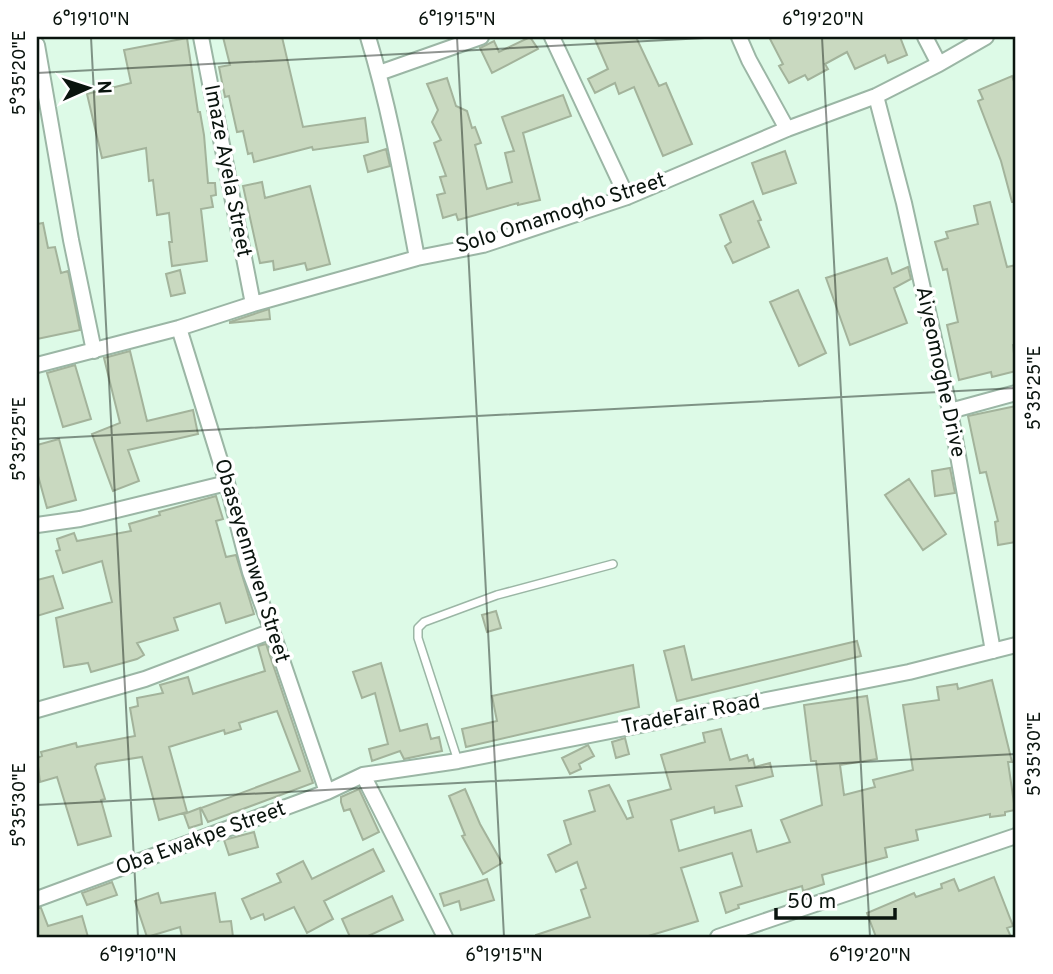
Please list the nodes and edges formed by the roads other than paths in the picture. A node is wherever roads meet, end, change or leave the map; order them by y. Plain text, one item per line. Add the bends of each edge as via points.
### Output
1 (201, 37) edge
2 (368, 37) edge
3 (481, 37) edge
4 (552, 37) edge
5 (739, 37) edge
6 (925, 37) edge
7 (986, 37) edge
8 (37, 45) edge
9 (939, 64) junction
10 (379, 72) junction
11 (876, 96) junction
12 (787, 130) junction
13 (627, 197) junction
14 (417, 258) junction
15 (253, 304) junction
16 (179, 328) junction
17 (94, 351) junction
18 (37, 365) edge
19 (1016, 393) edge
20 (950, 411) junction
21 (226, 483) junction
22 (37, 526) edge
23 (613, 564) dead end
24 (272, 631) junction
25 (1016, 645) edge
26 (993, 650) junction
27 (37, 710) edge
28 (458, 761) junction
29 (363, 775) junction
30 (327, 792) junction
31 (1016, 836) edge
32 (37, 899) edge
33 (445, 937) edge
34 (718, 937) edge

1 - 15 street, Imaze Ayela Street
2 - 10 street
3 - 10 street
4 - 13 street
5 - 12 street
6 - 9 street
7 - 9 street, Solo Omamogho Street
8 - 17 street
9 - 11 street, Solo Omamogho Street
10 - 14 street
11 - 12 street, Solo Omamogho Street
11 - 20 street, Aiyeomoghe Drive
12 - 13 street, Solo Omamogho Street
13 - 14 street, Solo Omamogho Street via 483,245
14 - 15 street, Solo Omamogho Street
15 - 16 street, Solo Omamogho Street
16 - 17 street, Solo Omamogho Street
16 - 21 street, Obaseyenmwen Street
17 - 18 street, Solo Omamogho Street
19 - 20 street
20 - 26 street, Aiyeomoghe Drive
21 - 22 street
21 - 24 street, Obaseyenmwen Street
23 - 28 lane via 496,594 418,628
24 - 27 street via 145,679
24 - 30 street, Obaseyenmwen Street
25 - 26 street, TradeFair Road
26 - 28 street, TradeFair Road via 909,672
28 - 29 street, TradeFair Road
29 - 30 street, Oba Ewakpe Street
29 - 33 street
30 - 32 street, Oba Ewakpe Street
31 - 34 street

